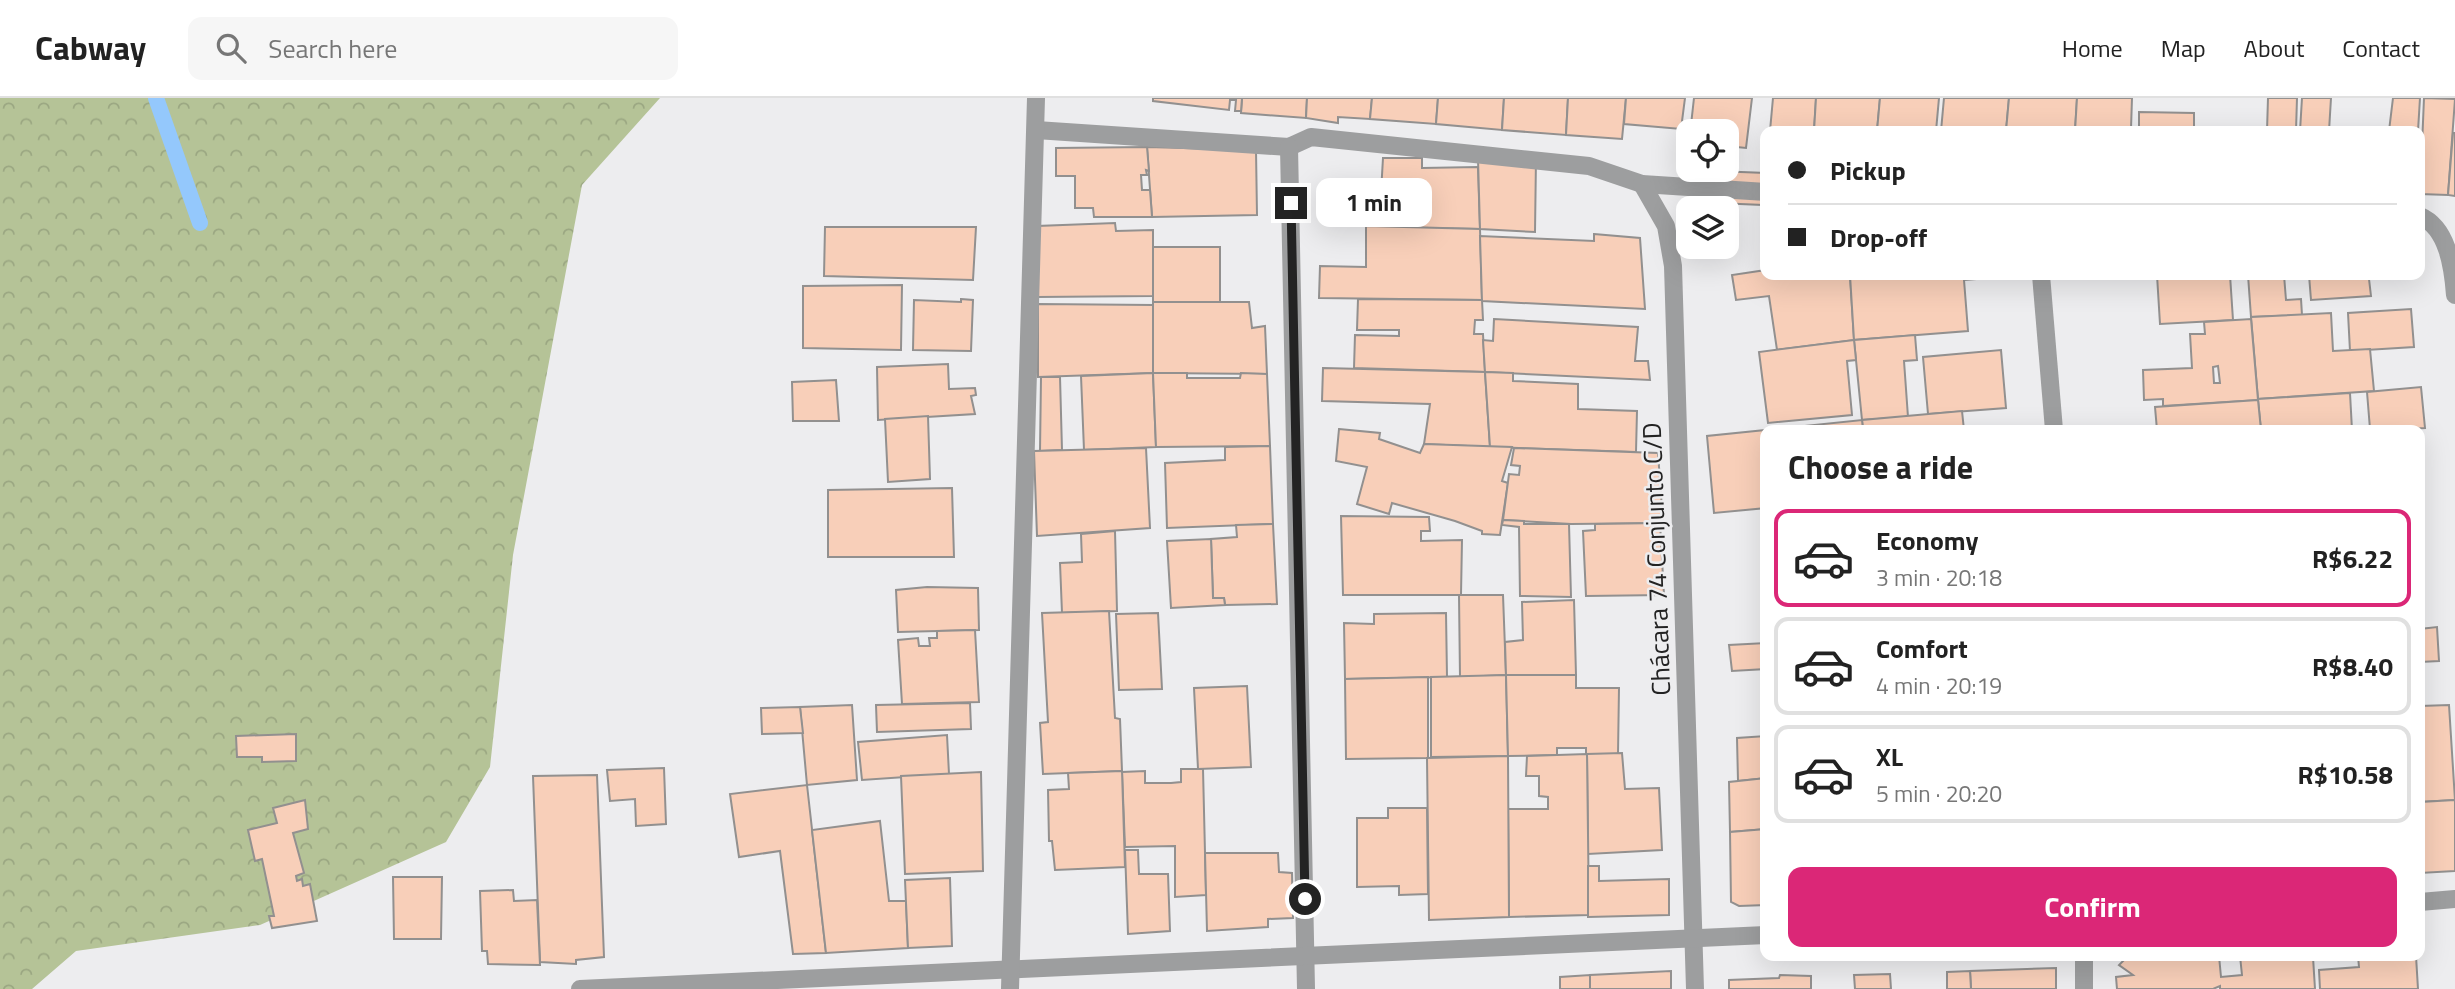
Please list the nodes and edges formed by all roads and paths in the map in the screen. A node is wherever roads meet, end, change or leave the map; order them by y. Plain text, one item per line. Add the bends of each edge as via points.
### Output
1 (1036, 98) edge
2 (1036, 130) junction
3 (1289, 147) junction
4 (1642, 184) junction
5 (1760, 192) edge
6 (2425, 220) edge
7 (2041, 280) edge
8 (2455, 295) edge
9 (2054, 425) edge
10 (2455, 899) edge
11 (2425, 902) edge
12 (1760, 936) edge
13 (1694, 938) junction
14 (1306, 955) junction
15 (2084, 961) edge
16 (1011, 968) junction
17 (580, 989) edge
18 (1010, 989) edge
19 (1306, 989) edge
20 (1695, 989) edge
21 (2084, 989) edge

1 - 2 street
2 - 3 street
2 - 16 street
3 - 4 street via 1311,137 1463,152 1588,166
3 - 14 street
4 - 5 street
4 - 13 street, Chácara 74 Conjunto C/D via 1666,226 1673,266
6 - 8 street via 2439,231 2453,269
7 - 9 street
10 - 11 street
12 - 13 street
13 - 14 street
13 - 20 street, Chácara 74 Conjunto C/D
14 - 16 street
14 - 19 street
15 - 21 street
16 - 17 street
16 - 18 street

